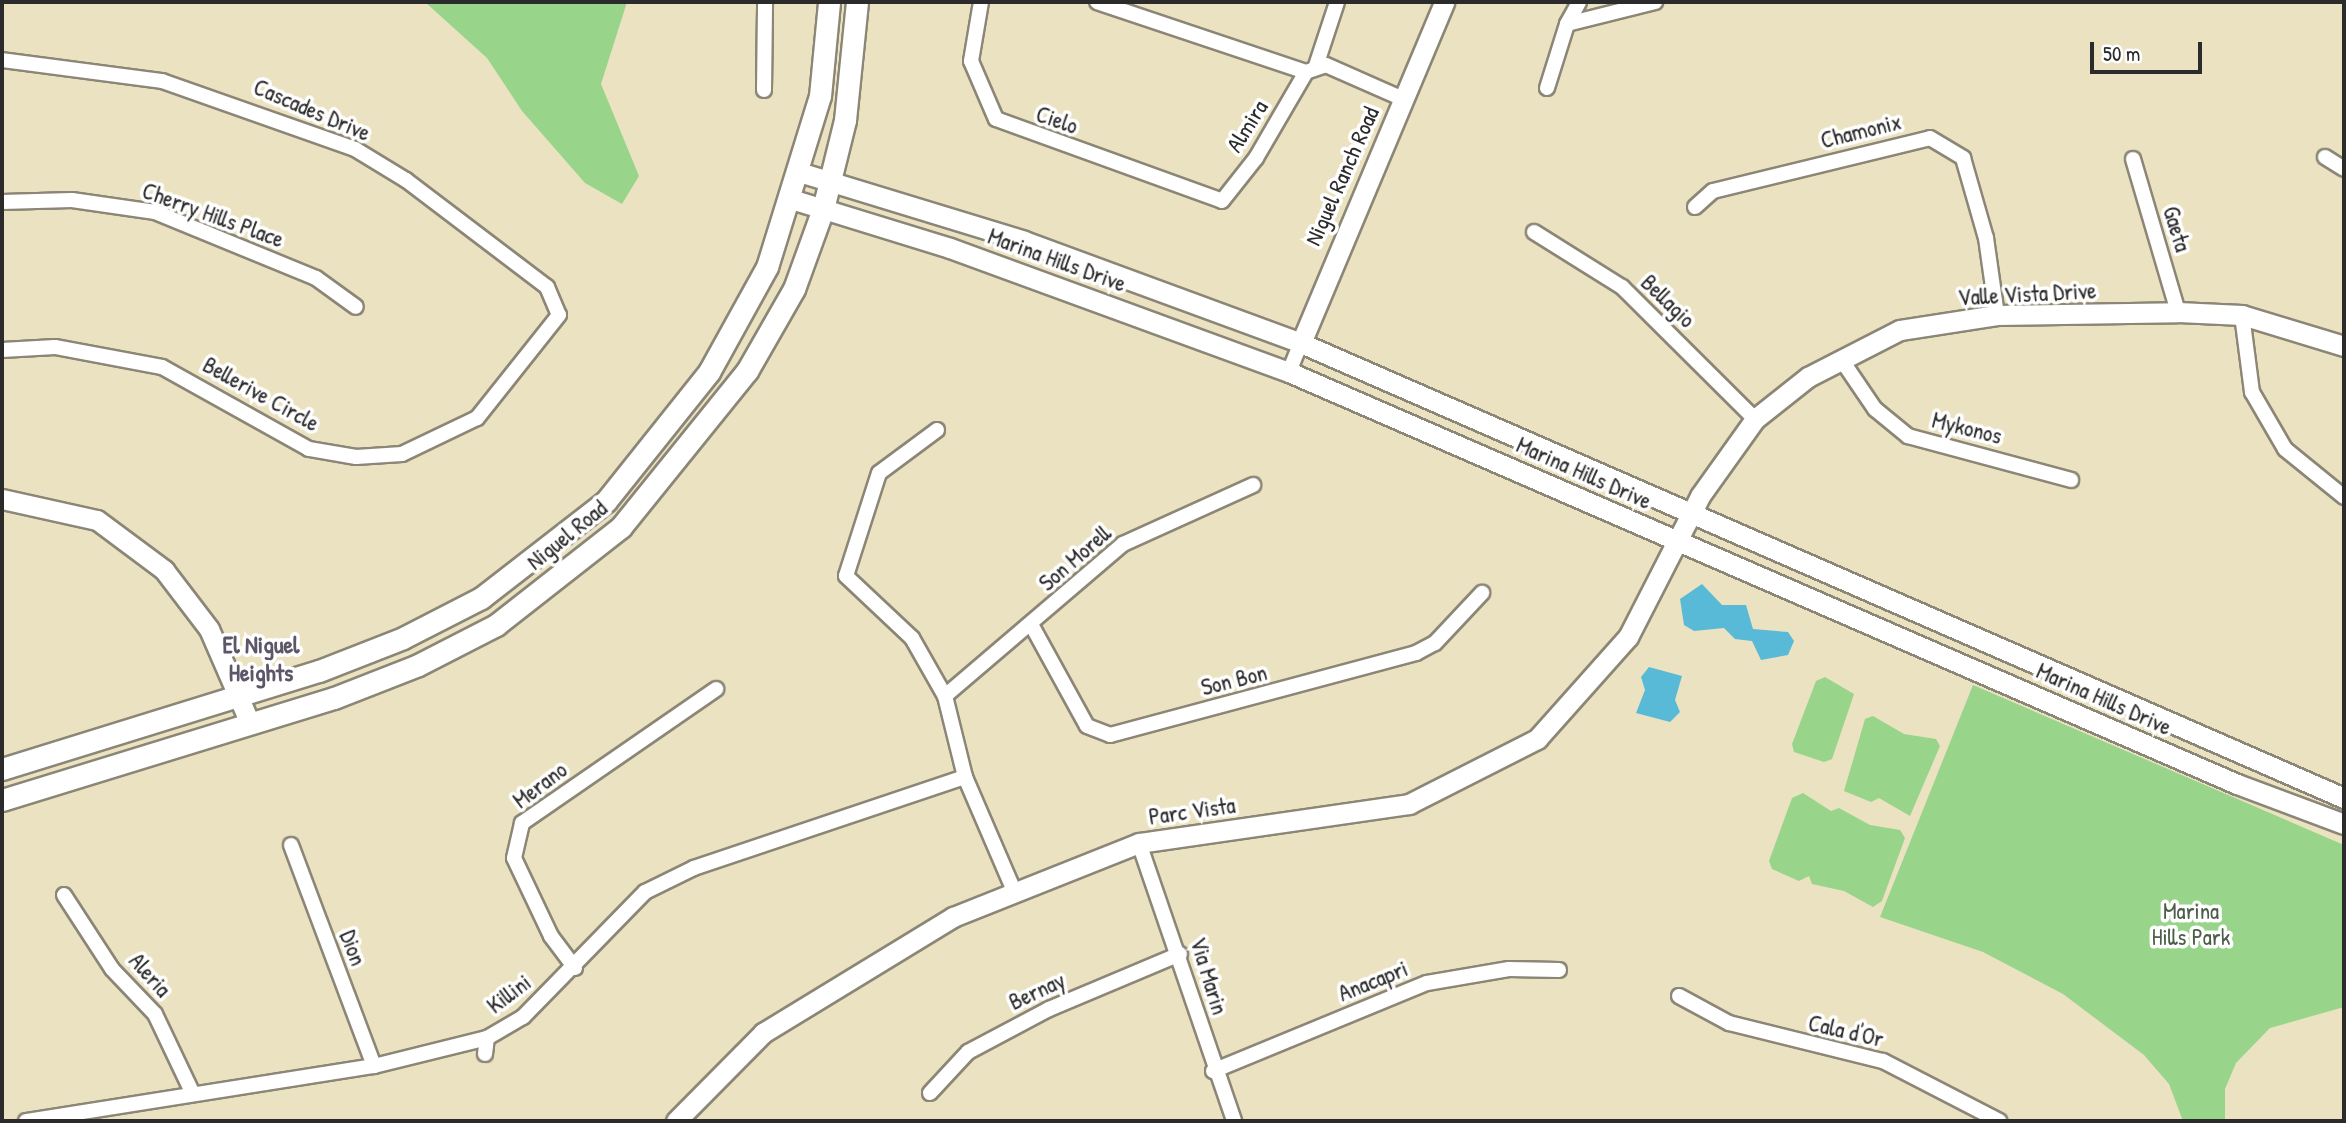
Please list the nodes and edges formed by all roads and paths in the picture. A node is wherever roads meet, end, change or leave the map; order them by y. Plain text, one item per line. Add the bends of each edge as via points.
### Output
1 (765, 2) edge
2 (828, 2) edge
3 (857, 2) edge
4 (981, 2) edge
5 (1097, 2) edge
6 (1337, 2) edge
7 (1444, 2) edge
8 (1579, 2) edge
9 (1655, 2) edge
10 (1567, 24) junction
11 (2, 60) edge
12 (1311, 69) junction
13 (1547, 88) dead end
14 (764, 90) dead end
15 (1402, 99) junction
16 (2325, 157) dead end
17 (2133, 159) dead end
18 (2344, 169) edge
19 (799, 172) junction
20 (830, 180) junction
21 (791, 199) junction
22 (1222, 201) joint
23 (2, 202) edge
24 (1695, 207) dead end
25 (823, 209) junction
26 (1534, 232) dead end
27 (559, 304) joint
28 (356, 307) dead end
29 (2178, 312) junction
30 (1997, 315) junction
31 (2242, 315) junction
32 (1301, 343) junction
33 (2344, 346) edge
34 (2, 350) edge
35 (1843, 362) junction
36 (1289, 372) junction
37 (1755, 419) junction
38 (937, 430) dead end
39 (2071, 480) dead end
40 (1253, 485) dead end
41 (2344, 497) edge
42 (2, 499) edge
43 (1689, 515) junction
44 (1675, 540) junction
45 (1482, 593) dead end
46 (1032, 626) junction
47 (716, 689) dead end
48 (234, 694) junction
49 (945, 696) junction
50 (248, 721) junction
51 (2, 769) edge
52 (965, 777) junction
53 (2344, 798) edge
54 (2, 800) edge
55 (2344, 824) edge
56 (1139, 843) junction
57 (291, 845) dead end
58 (1014, 891) junction
59 (64, 895) dead end
60 (1180, 954) junction
61 (575, 968) junction
62 (1559, 970) dead end
63 (1679, 996) dead end
64 (487, 1038) junction
65 (485, 1054) dead end
66 (374, 1066) junction
67 (1213, 1071) junction
68 (192, 1092) junction
69 (930, 1093) dead end
70 (26, 1121) edge
71 (676, 1121) edge
72 (1234, 1121) edge
73 (1999, 1121) edge

1 - 14 street
2 - 19 main road, Niguel Road via 820,96
3 - 20 main road, Niguel Road via 845,120
4 - 22 street, Cielo via 971,61 996,119
5 - 12 street
6 - 12 street, Almira
7 - 15 street, Niguel Ranch Road
8 - 10 street
9 - 10 street
10 - 13 street
11 - 27 street, Cascades Drive via 162,81 310,130 406,180 547,287
12 - 15 street
12 - 22 street, Almira via 1256,158
15 - 32 street, Niguel Ranch Road
16 - 18 street
17 - 29 street, Gaeta
19 - 20 street, Marina Hills Drive
19 - 21 main road, Niguel Road
20 - 25 main road, Niguel Road
20 - 32 street, Marina Hills Drive via 1024,241
21 - 25 street, Marina Hills Drive
21 - 48 main road, Niguel Road via 767,267 709,372 606,500 481,598 319,671
23 - 28 street, Cherry Hills Place via 72,200 155,212 316,278
24 - 30 street, Chamonix via 1713,191 1930,138 1963,158 1986,238
25 - 36 street, Marina Hills Drive via 950,248
25 - 50 main road, Niguel Road via 794,289 747,371 621,527 496,625 334,698
26 - 37 street, Bellagio via 1622,287
27 - 34 street, Bellerive Circle via 536,350 477,418 402,454 356,457 309,449 197,383 107,352
29 - 30 street, Valle Vista Drive
29 - 31 street, Valle Vista Drive
30 - 35 street, Valle Vista Drive via 1900,330
31 - 33 street, Valle Vista Drive
31 - 41 street via 2252,392 2285,449
32 - 36 street, Niguel Ranch Road
32 - 43 street, Marina Hills Drive
35 - 37 street, Valle Vista Drive via 1808,377
35 - 39 street, Mykonos via 1875,409 1909,436
36 - 44 street, Marina Hills Drive
37 - 43 street, Valle Vista Drive
38 - 49 street via 879,473 846,576 912,638
40 - 46 street, Son Morell via 1123,544
42 - 48 street via 97,520 164,570 209,629
43 - 44 street, Valle Vista Drive
43 - 53 street, Marina Hills Drive
44 - 55 street, Marina Hills Drive via 2237,784
44 - 56 street, Parc Vista via 1628,637 1537,739 1409,804
45 - 46 street, Son Bon via 1443,636 1416,653 1110,735 1087,726
46 - 49 street, Son Morell
47 - 61 street, Merano via 522,823 514,859 551,936
48 - 50 street
48 - 51 main road, Niguel Road
49 - 52 street
50 - 54 main road, Niguel Road
52 - 58 street
52 - 61 street, Killini via 682,874 645,892
56 - 58 street, Parc Vista
56 - 60 street, Via Marin
57 - 66 street, Dion
58 - 71 street, Parc Vista via 871,961 763,1033
59 - 68 street, Aleria via 112,969 155,1014
60 - 67 street, Via Marin
60 - 69 street, Bernay via 1049,1009 968,1052
61 - 64 street, Killini via 523,1017
62 - 67 street, Anacapri via 1509,969 1427,983
63 - 73 street, Cala d'Or via 1729,1023 1883,1061
64 - 65 street
64 - 66 street, Killini
66 - 68 street, Killini
67 - 72 street, Via Marin
68 - 70 street, Killini

